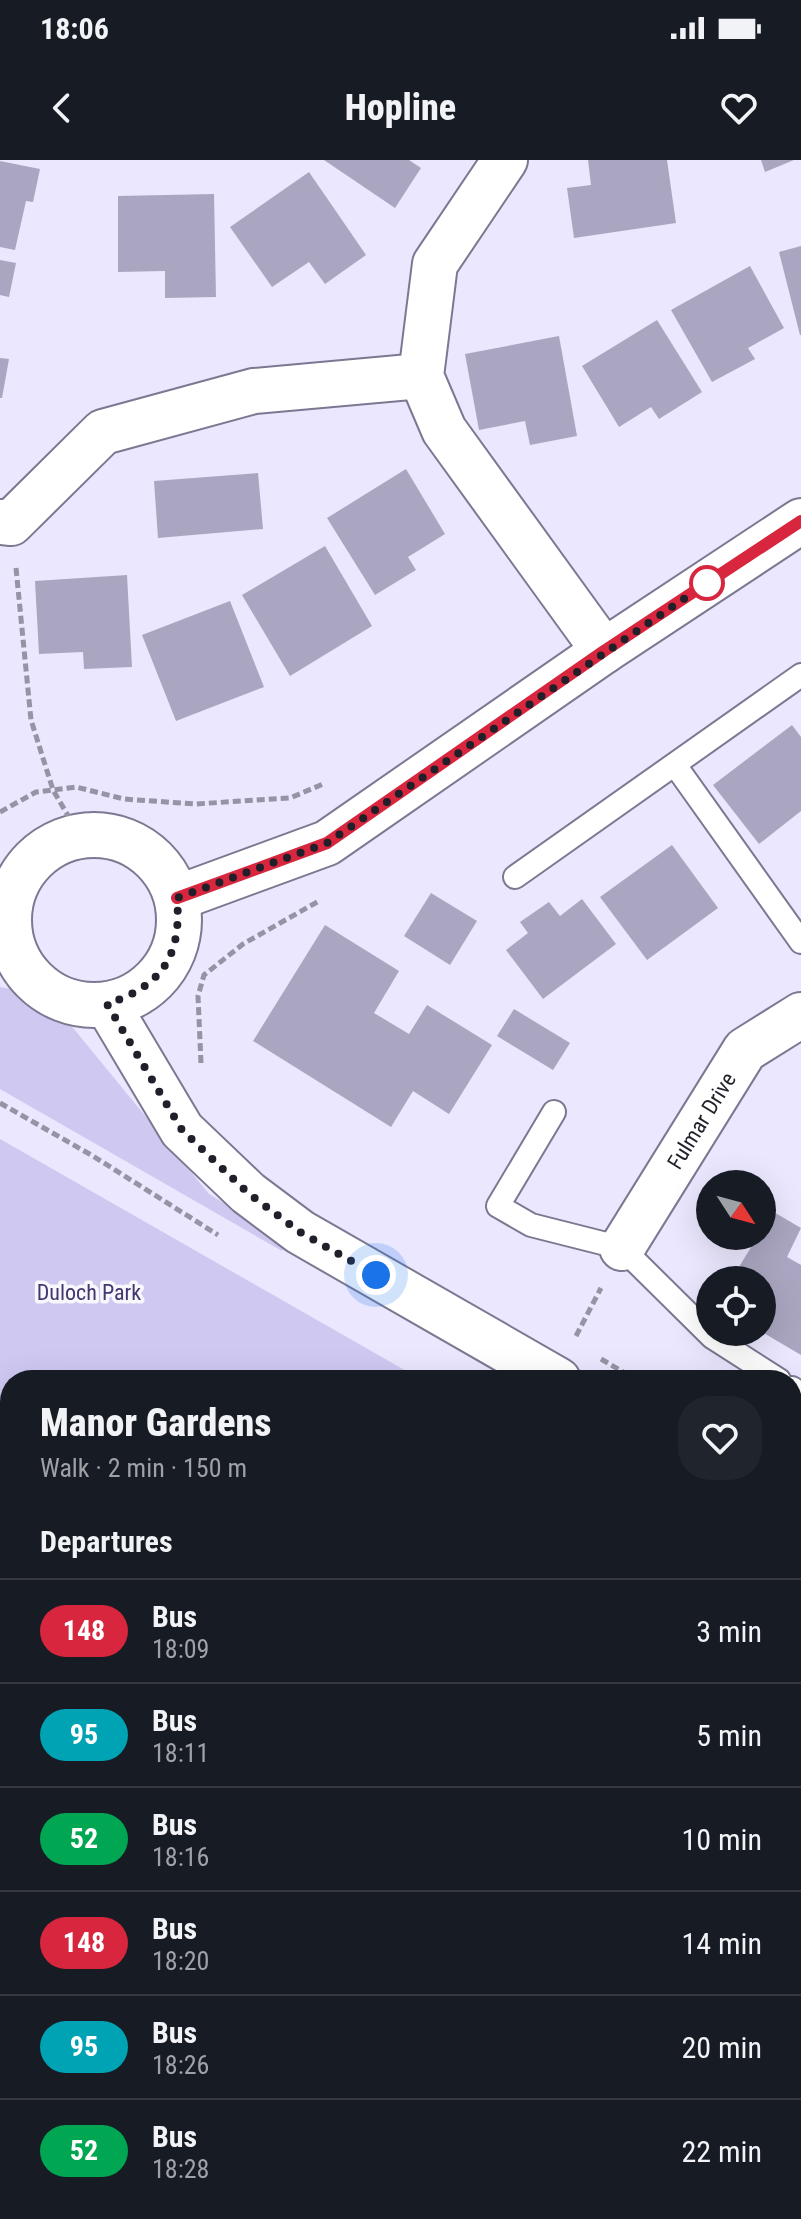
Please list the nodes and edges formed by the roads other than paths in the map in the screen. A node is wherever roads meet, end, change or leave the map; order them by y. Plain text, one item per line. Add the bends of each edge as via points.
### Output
1 (505, 160) edge
2 (421, 376) junction
3 (801, 521) edge
4 (6, 523) edge
5 (604, 651) junction
6 (801, 675) edge
7 (675, 765) junction
8 (515, 877) dead end
9 (177, 898) junction
10 (6, 939) edge
11 (801, 942) edge
12 (107, 1004) junction
13 (801, 1015) edge
14 (554, 1112) dead end
15 (622, 1248) junction
16 (565, 1361) edge
17 (763, 1370) edge

1 - 2 street via 435,264
2 - 4 street via 254,391 103,432
2 - 5 street via 444,430
3 - 5 street
5 - 9 street via 327,843
6 - 7 lane
7 - 8 lane
7 - 11 lane
9 - 10 street via 167,875 130,842 106,835 80,836 54,845 32,862 16,885
9 - 12 street via 180,927 157,978 134,995
10 - 12 street via 37,983 57,997
12 - 16 street via 182,1130 248,1193 300,1232
13 - 15 street, Fulmar Drive via 745,1050
14 - 15 lane via 498,1206 531,1225
15 - 17 lane via 712,1337

